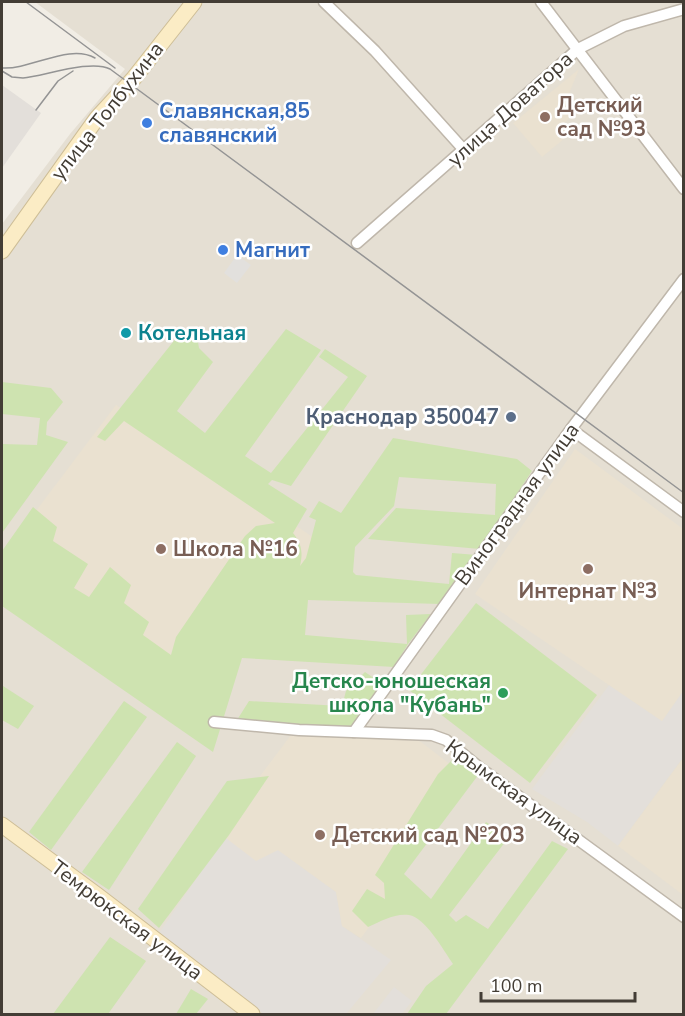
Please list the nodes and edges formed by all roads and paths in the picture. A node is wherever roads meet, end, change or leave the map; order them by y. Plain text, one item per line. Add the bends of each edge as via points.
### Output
1 (194, 2) edge
2 (324, 2) edge
3 (541, 2) edge
4 (684, 9) edge
5 (578, 49) junction
6 (464, 150) junction
7 (684, 189) edge
8 (357, 243) dead end
9 (2, 251) edge
10 (684, 279) edge
11 (571, 429) junction
12 (684, 512) edge
13 (214, 722) dead end
14 (354, 732) junction
15 (2, 825) edge
16 (684, 917) edge
17 (252, 1014) edge

1 - 9 street, улица Толбухина via 97,118
2 - 6 street via 375,51
3 - 5 street
4 - 5 street, улица Доватора via 624,26
5 - 6 street, улица Доватора
5 - 7 street
6 - 8 street, улица Доватора
10 - 11 street, Виноградная улица
11 - 12 street
11 - 14 street, Виноградная улица
13 - 14 street, Крымская улица
14 - 16 street, Крымская улица via 432,735 447,740
15 - 17 street, Темрюкская улица

